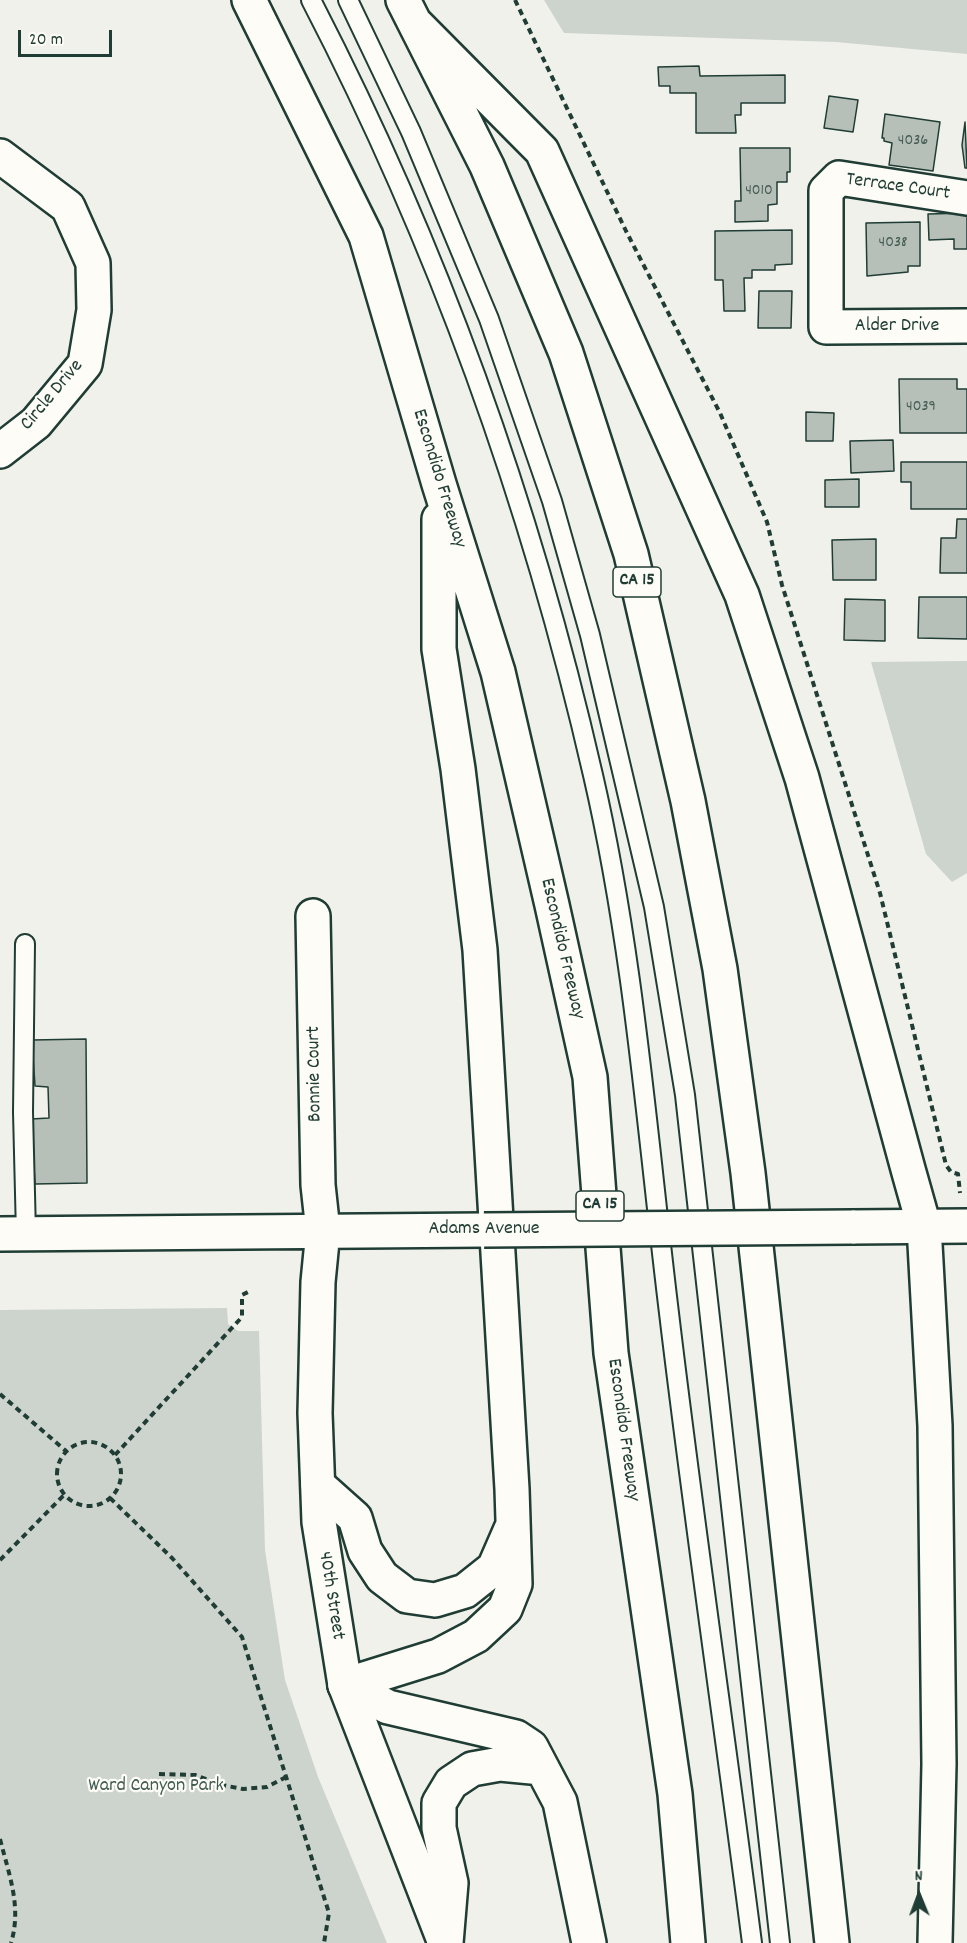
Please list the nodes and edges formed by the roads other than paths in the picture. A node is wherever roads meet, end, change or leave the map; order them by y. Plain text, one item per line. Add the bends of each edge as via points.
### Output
1 (249, 0) edge
2 (312, 0) edge
3 (348, 0) edge
4 (409, 12) edge
5 (0, 156) edge
6 (967, 198) edge
7 (967, 326) edge
8 (826, 327) joint
9 (0, 451) edge
10 (439, 484) junction
11 (313, 916) dead end
12 (25, 944) dead end
13 (924, 1226) junction
14 (967, 1226) edge
15 (323, 1231) junction
16 (13, 1234) edge
17 (318, 1485) junction
18 (513, 1525) junction
19 (345, 1685) junction
20 (542, 1768) junction
21 (446, 1943) edge
22 (589, 1943) edge
23 (688, 1943) edge
24 (752, 1943) edge
25 (780, 1943) edge
26 (832, 1943) edge
27 (935, 1943) edge

1 - 10 main road, Escondido Freeway / CA 15 via 366,236
2 - 24 lane via 390,158 496,428 560,636 594,778 633,989 669,1313
3 - 25 lane via 411,132 489,319 552,501 590,635 654,907 685,1095
4 - 13 main road via 542,151 742,595 802,778
4 - 26 main road, CA 15 via 487,166 566,353 631,555 688,801 720,969 748,1173
5 - 9 main road, Circle Drive via 68,207 93,263 94,310 85,364 36,423
6 - 8 main road, Terrace Court via 840,177 826,191
7 - 8 main road, Alder Drive
10 - 18 main road via 439,649 480,950
10 - 23 main road, Escondido Freeway / CA 15 via 498,672 590,1077 611,1353 675,1794
11 - 15 main road, Bonnie Court via 318,1185
12 - 16 lane via 23,1112
13 - 14 main road, Adams Avenue
13 - 15 main road, Adams Avenue, bridge
13 - 27 main road via 935,1426 939,1764
15 - 16 main road, Adams Avenue
15 - 17 main road, 40th Street via 315,1413
17 - 18 main road via 355,1518 365,1551 382,1577 407,1596 435,1600 465,1591 494,1568
17 - 19 main road, 40th Street via 321,1541
18 - 19 main road via 515,1584 504,1609 476,1636 438,1656
19 - 20 main road via 388,1707 516,1737 531,1747
19 - 21 main road, 40th Street
20 - 21 main road via 500,1764 472,1769 450,1782 439,1803 439,1828 451,1883
20 - 22 main road via 560,1802

